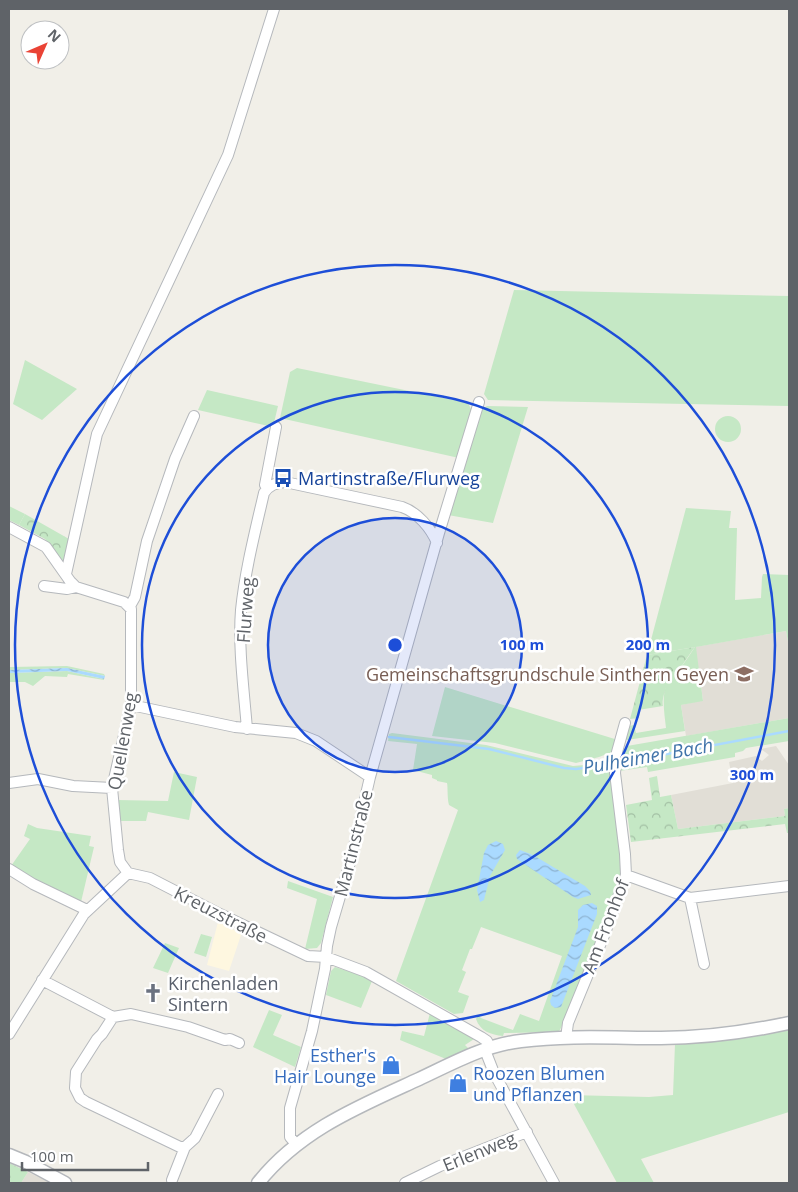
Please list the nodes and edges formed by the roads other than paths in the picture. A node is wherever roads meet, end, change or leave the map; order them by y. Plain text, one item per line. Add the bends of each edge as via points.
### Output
1 (274, 9) edge
2 (479, 402) dead end
3 (194, 416) dead end
4 (276, 427) dead end
5 (266, 491) junction
6 (9, 527) edge
7 (438, 538) junction
8 (66, 574) junction
9 (44, 586) dead end
10 (76, 587) junction
11 (130, 606) junction
12 (131, 705) junction
13 (625, 723) dead end
14 (247, 729) junction
15 (370, 777) junction
16 (9, 783) edge
17 (112, 788) junction
18 (9, 869) edge
19 (128, 873) junction
20 (626, 875) junction
21 (789, 886) edge
22 (690, 898) junction
23 (87, 910) junction
24 (326, 957) junction
25 (704, 964) dead end
26 (42, 980) junction
27 (114, 1016) junction
28 (789, 1023) edge
29 (9, 1034) edge
30 (566, 1038) junction
31 (239, 1043) dead end
32 (487, 1049) junction
33 (218, 1094) dead end
34 (526, 1132) junction
35 (296, 1144) junction
36 (185, 1147) junction
37 (9, 1155) edge
38 (172, 1180) dead end
39 (65, 1183) edge
40 (258, 1183) edge
41 (405, 1183) edge
42 (554, 1183) edge

1 - 8 street via 228,155 98,434
2 - 7 street, Martinstraße
3 - 11 street, Quellenweg via 175,459 147,541 135,597
4 - 5 street, Flurweg
5 - 7 street via 274,484 284,482 402,507 413,513
5 - 14 street, Flurweg via 252,543 241,611
6 - 8 street via 46,547
7 - 15 street, Martinstraße
8 - 10 street
9 - 10 street
10 - 11 street
11 - 12 street, Quellenweg
12 - 14 street
12 - 17 street, Quellenweg
13 - 20 street, Am Fronhof via 615,773
14 - 15 street via 307,736
15 - 24 street, Martinstraße
16 - 17 street via 38,779 73,786
17 - 19 street, Quellenweg via 120,862
18 - 23 street
19 - 23 street
19 - 24 street, Kreuzstraße via 150,878 308,956
20 - 22 street
20 - 30 street, Am Fronhof via 568,1023
21 - 22 street
22 - 25 street
23 - 26 street
24 - 32 street, Kreuzstraße via 381,980 481,1037 487,1041
24 - 35 street, Martinstraße via 312,1031 290,1108 290,1137
26 - 27 street
26 - 29 street
27 - 31 street via 131,1014
27 - 36 street via 76,1072 77,1094 86,1102
28 - 30 street via 710,1036
30 - 32 street via 520,1041
32 - 34 street via 494,1073
32 - 35 street via 343,1114
33 - 36 street via 195,1138
34 - 41 street, Erlenweg
34 - 42 street
35 - 40 street
36 - 38 street
37 - 39 street

